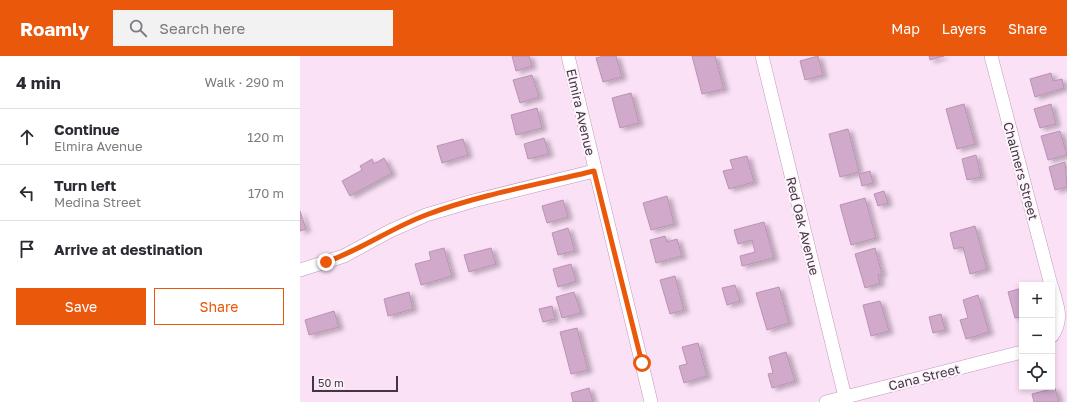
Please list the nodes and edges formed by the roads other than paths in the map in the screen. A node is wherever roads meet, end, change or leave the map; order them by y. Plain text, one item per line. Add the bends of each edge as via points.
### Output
1 (568, 56) edge
2 (762, 56) edge
3 (991, 56) edge
4 (594, 171) junction
5 (300, 270) edge
6 (1051, 282) edge
7 (1055, 298) edge
8 (1055, 331) edge
9 (1019, 353) edge
10 (845, 397) junction
11 (651, 402) edge
12 (826, 402) edge

1 - 4 street, Elmira Avenue
2 - 10 street, Red Oak Avenue
3 - 6 street, Chalmers Street
4 - 5 street via 426,215 344,256
4 - 11 street, Elmira Avenue
7 - 8 street, Chalmers Street via 1060,317
9 - 10 street, Cana Street
10 - 12 street, Cana Street

